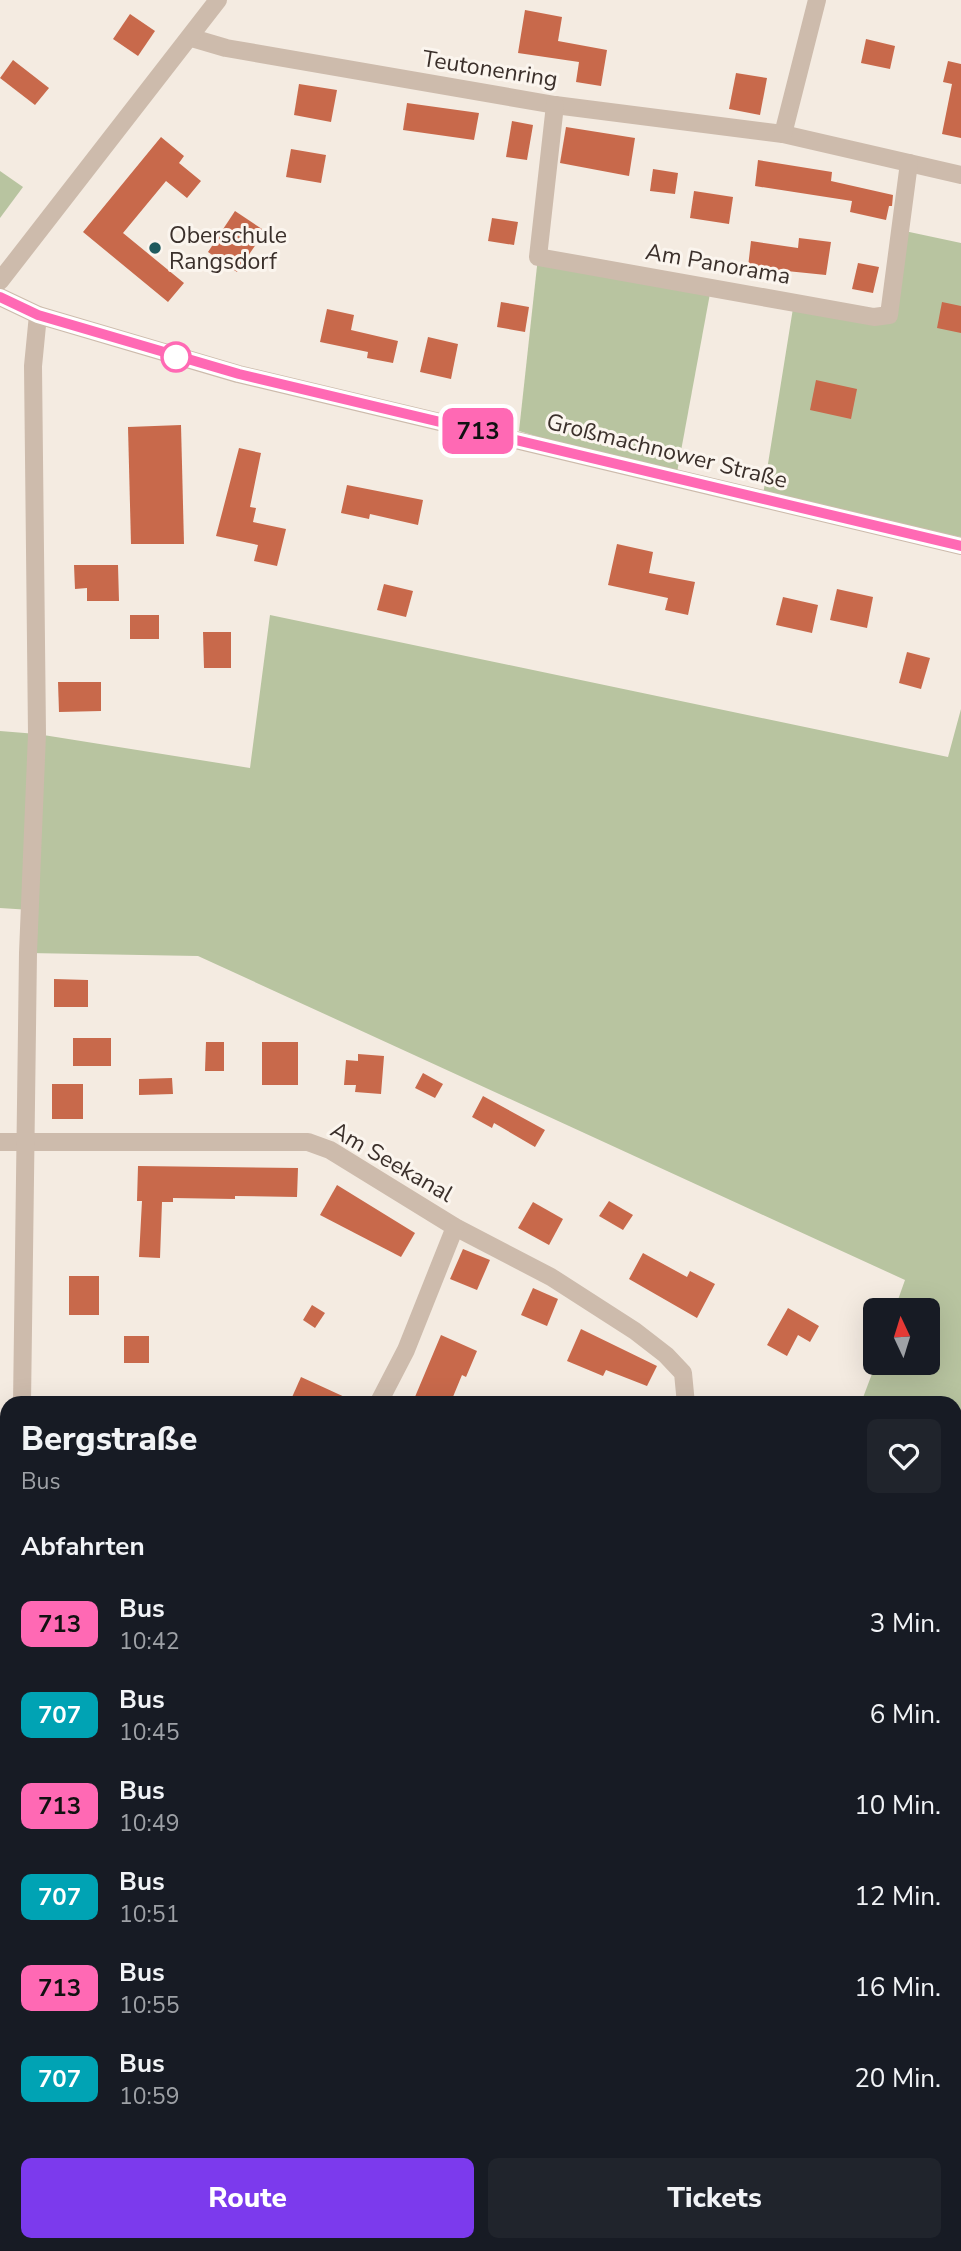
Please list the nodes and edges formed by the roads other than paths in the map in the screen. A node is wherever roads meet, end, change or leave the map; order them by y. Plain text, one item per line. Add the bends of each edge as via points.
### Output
1 (218, 0) edge
2 (817, 0) edge
3 (192, 38) junction
4 (555, 105) junction
5 (783, 134) junction
6 (908, 163) junction
7 (961, 175) edge
8 (0, 281) edge
9 (0, 297) edge
10 (38, 315) junction
11 (961, 546) edge
12 (0, 1142) edge
13 (24, 1143) junction
14 (455, 1227) junction
15 (22, 1396) edge
16 (382, 1396) edge
17 (685, 1396) edge

1 - 3 street
2 - 5 street
3 - 4 street, Teutonenring
3 - 8 street
4 - 5 street, Teutonenring
4 - 6 street, Am Panorama via 538,257 874,317 889,315
5 - 6 street, Teutonenring
6 - 7 street, Teutonenring
9 - 10 street, Großmachnower Straße
10 - 11 street, Großmachnower Straße via 166,355 328,396
10 - 13 street via 33,366 37,734
12 - 13 street, Am Seekanal
13 - 14 street, Am Seekanal via 308,1142 330,1150
13 - 15 street
14 - 16 street via 406,1350
14 - 17 street, Am Seekanal via 551,1277 635,1331 683,1373

